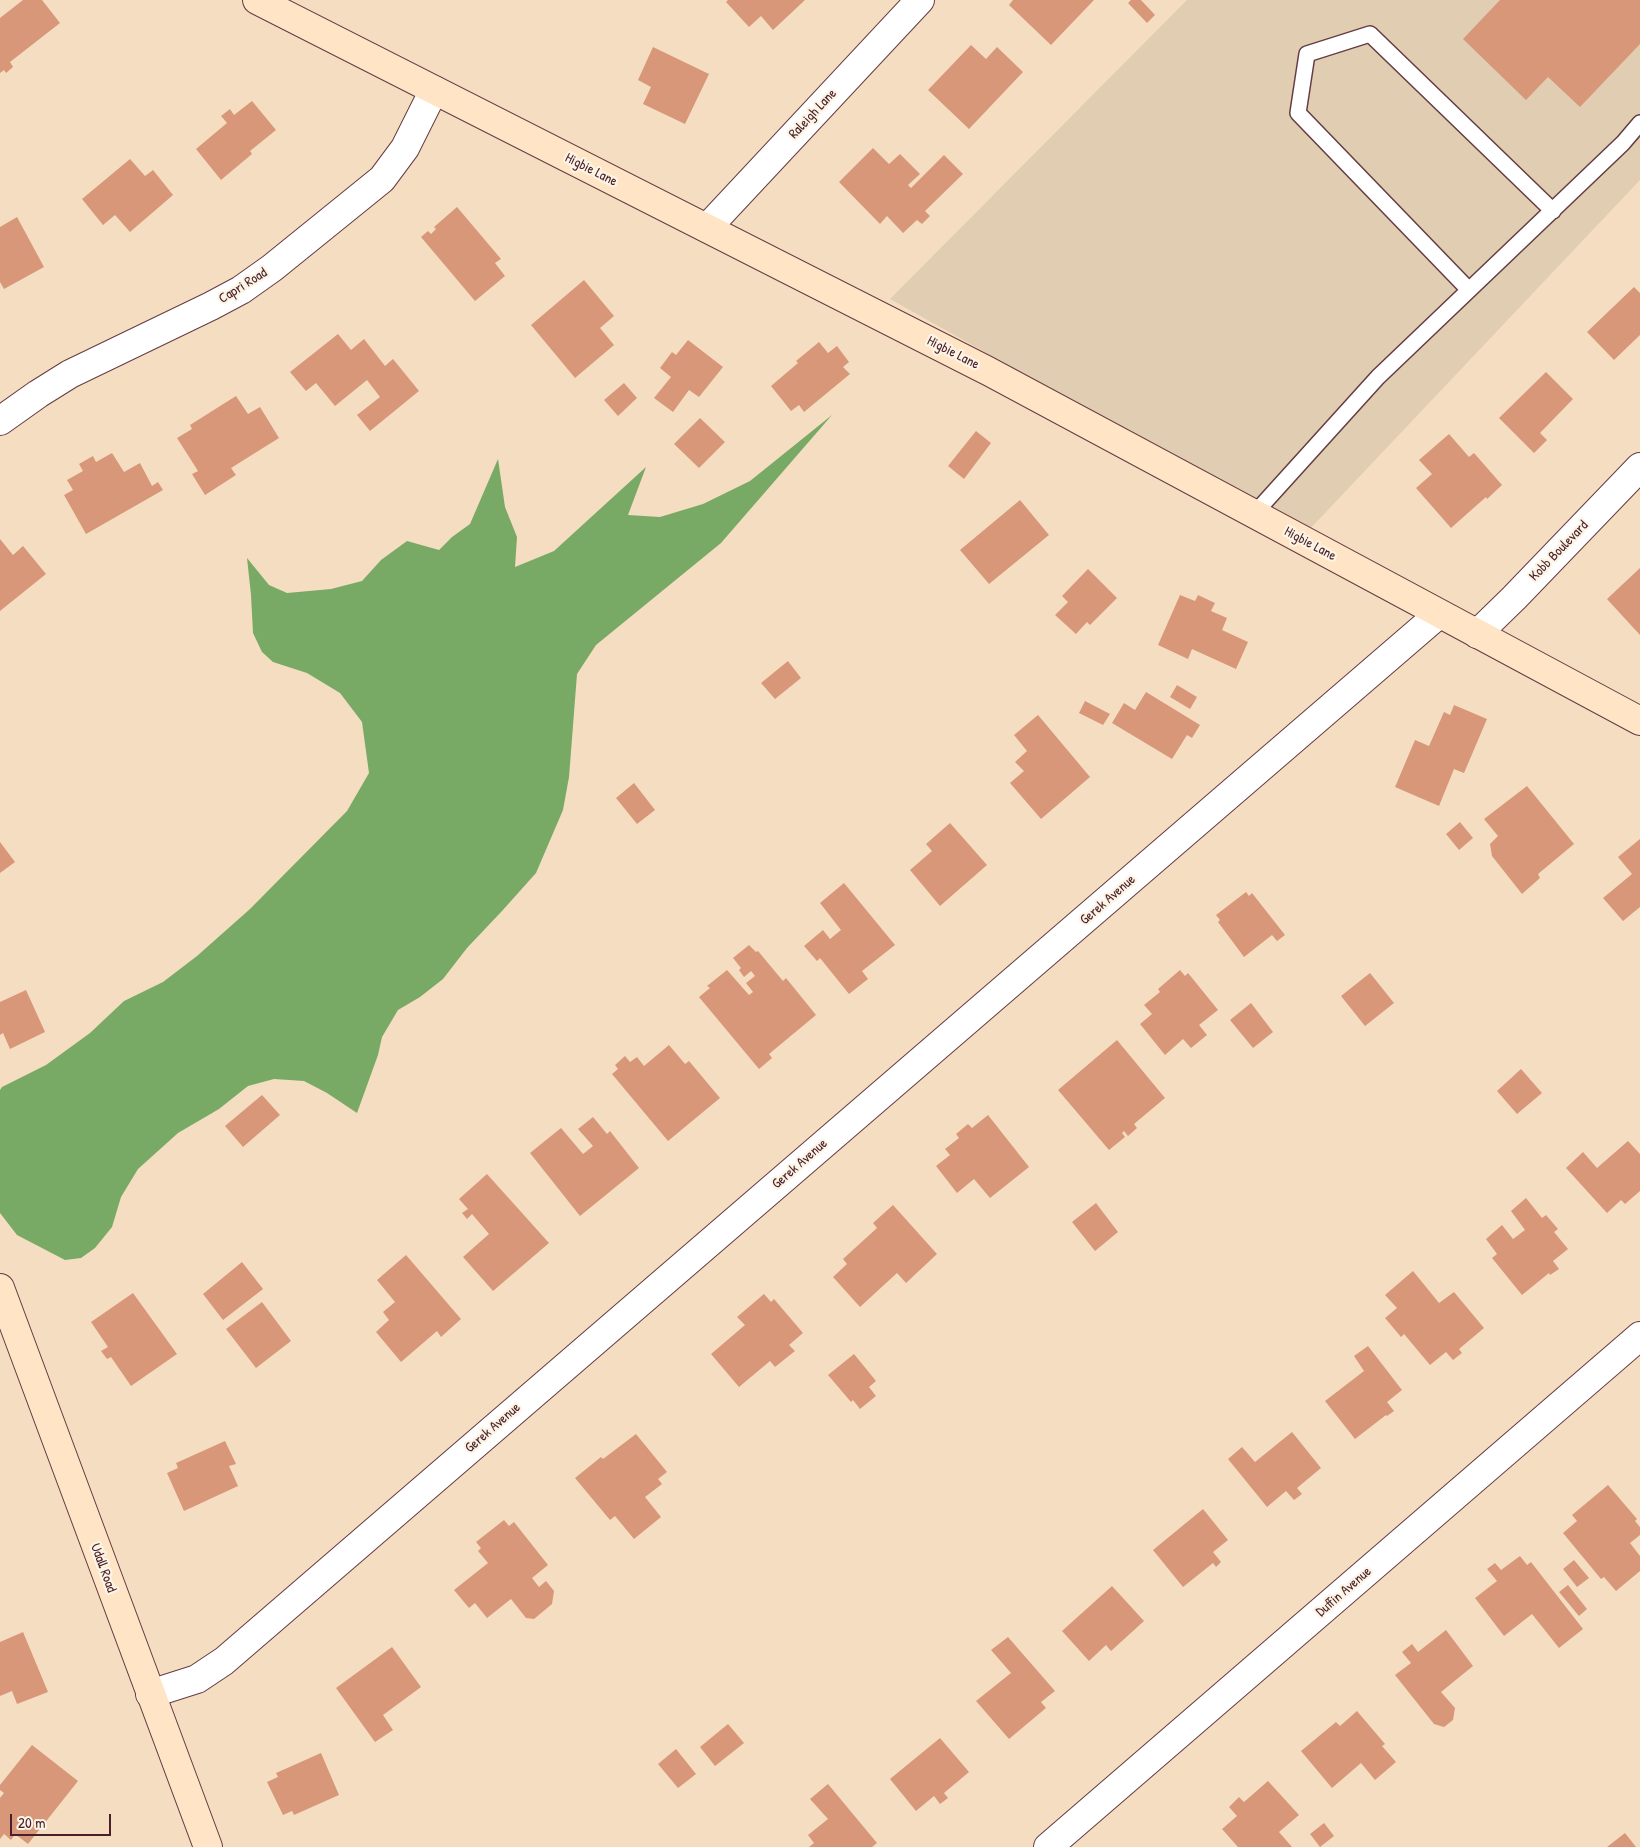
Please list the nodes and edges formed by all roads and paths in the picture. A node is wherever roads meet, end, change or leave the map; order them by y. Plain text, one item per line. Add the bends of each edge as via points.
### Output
1 (257, 0) edge
2 (920, 0) edge
3 (434, 90) junction
4 (1640, 123) edge
5 (1552, 211) junction
6 (707, 228) junction
7 (1469, 290) junction
8 (0, 421) edge
9 (1640, 467) edge
10 (1254, 514) junction
11 (1439, 614) junction
12 (1477, 634) junction
13 (1640, 721) edge
14 (0, 1288) edge
15 (7, 1328) edge
16 (1640, 1336) edge
17 (150, 1694) junction
18 (202, 1846) edge
19 (1048, 1847) edge

1 - 3 street, Higbie Lane
2 - 6 street, Raleigh Lane
3 - 6 street, Higbie Lane
3 - 8 street, Capri Road via 405,148 382,179 287,256 241,290 70,374
4 - 5 lane
5 - 7 lane
5 - 7 lane via 1370,34 1307,54 1298,113
6 - 10 street, Higbie Lane via 988,370
7 - 10 lane via 1378,377
9 - 12 street, Kobb Boulevard
10 - 11 street, Higbie Lane
11 - 12 street, Higbie Lane
11 - 17 street, Gerek Avenue via 224,1661 197,1679
12 - 13 street, Higbie Lane
14 - 15 street, Udall Road
15 - 17 street, Udall Road
16 - 19 street, Duffin Avenue
17 - 18 street, Udall Road

